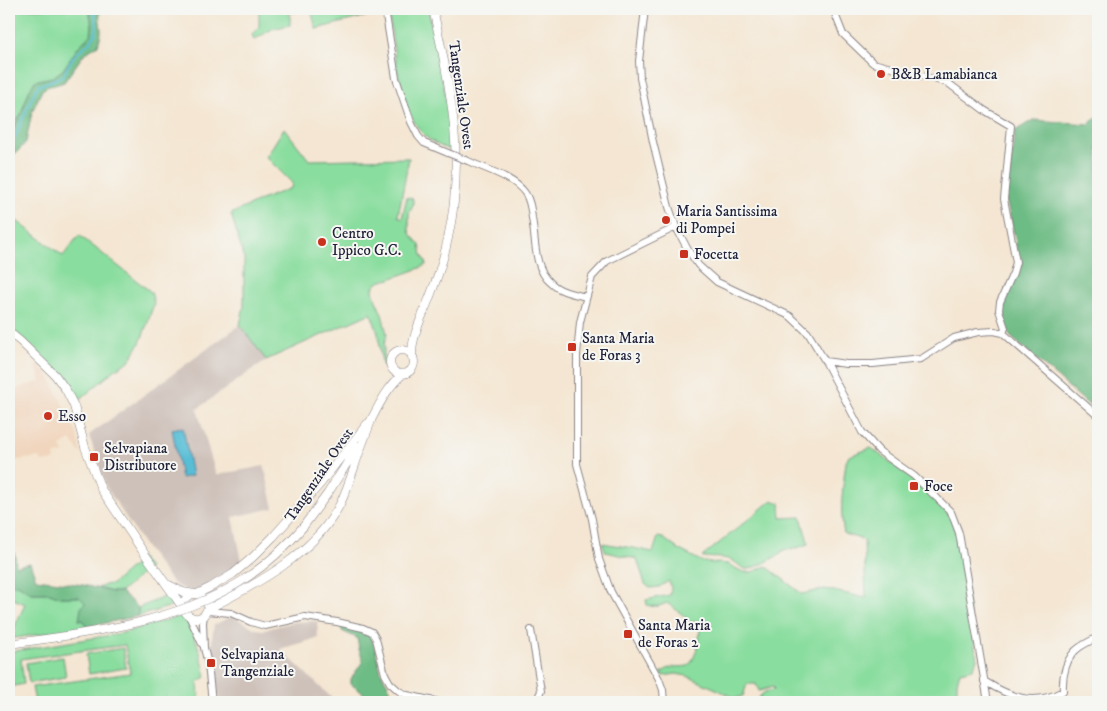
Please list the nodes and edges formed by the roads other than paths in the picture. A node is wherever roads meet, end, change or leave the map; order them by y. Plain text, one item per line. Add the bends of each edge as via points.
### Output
1 (385, 9) edge
2 (433, 9) edge
3 (645, 9) edge
4 (833, 9) edge
5 (676, 227) junction
6 (586, 297) junction
7 (416, 330) junction
8 (9, 332) edge
9 (1003, 332) junction
10 (400, 350) junction
11 (412, 357) junction
12 (825, 361) junction
13 (391, 368) junction
14 (403, 374) junction
15 (387, 392) junction
16 (1098, 416) edge
17 (371, 421) junction
18 (165, 582) junction
19 (194, 594) junction
20 (183, 608) junction
21 (206, 612) junction
22 (189, 616) junction
23 (531, 630) dead end
24 (1098, 637) edge
25 (9, 644) edge
26 (204, 648) junction
27 (984, 681) junction
28 (212, 702) edge
29 (439, 702) edge
30 (536, 702) edge
31 (664, 702) edge
32 (988, 702) edge

1 - 6 street, bridge via 396,78 418,136 424,143 517,185 529,199 535,247 544,275 551,284
2 - 7 main road, Tangenziale Ovest via 453,115 457,163 454,211 443,259
3 - 5 street via 640,78
4 - 9 street via 843,34 872,63 948,83 1011,126 1004,199 1016,262 1000,302
5 - 6 street via 607,261 592,276
5 - 12 street via 698,265 717,282 790,316 808,333
6 - 31 street via 577,355 577,464 611,592 659,679
7 - 10 main road, Tangenziale Ovest
7 - 11 main road, Tangenziale Ovest
8 - 18 main road via 55,375 66,390 101,489
9 - 12 street via 978,332 954,338 921,359 873,364
9 - 16 street
10 - 11 main road
10 - 13 main road via 392,355 389,361
11 - 14 main road via 412,368
12 - 27 street via 862,432 879,451 914,476 951,512 959,533
13 - 14 main road
13 - 15 main road, Tangenziale Ovest
14 - 15 main road, Tangenziale Ovest
15 - 17 main road, Tangenziale Ovest
17 - 19 main road via 320,484 253,557 211,588
17 - 21 main road via 348,487 325,526 289,561
17 - 25 main road, Tangenziale Ovest, bridge via 352,456 303,527 254,572 225,590 166,614 121,626
18 - 19 main road
18 - 20 main road
19 - 20 main road via 185,599
19 - 21 main road via 205,599 208,605
20 - 22 main road
21 - 22 main road via 197,618
21 - 26 street
21 - 29 street via 231,613 265,626 305,617 363,628 372,632 376,639 390,684 407,695
22 - 26 street
23 - 30 street via 541,691
24 - 27 street via 1070,657 1063,691 1056,695 1023,699
26 - 28 street
27 - 32 street

